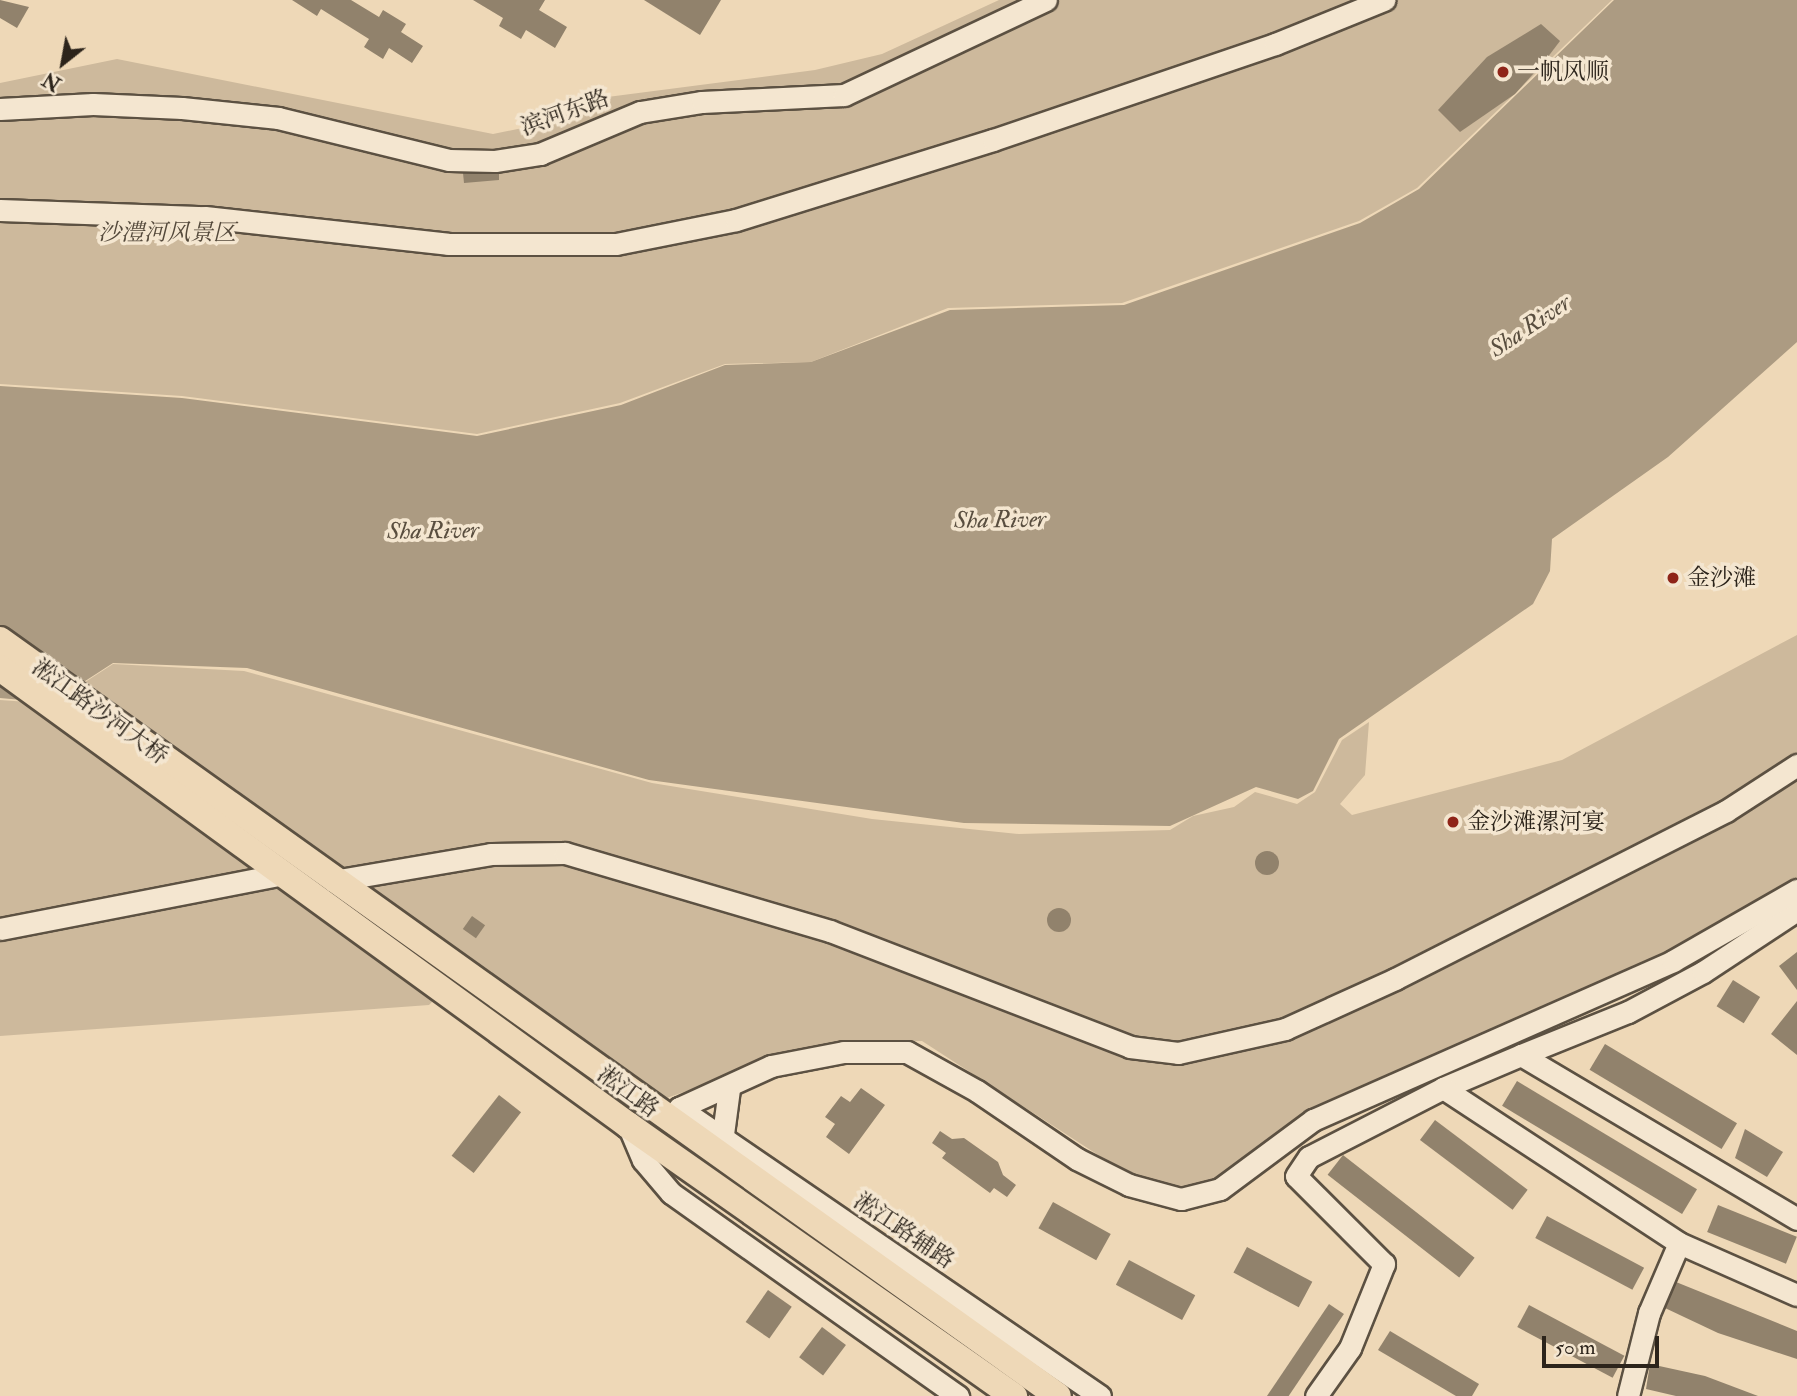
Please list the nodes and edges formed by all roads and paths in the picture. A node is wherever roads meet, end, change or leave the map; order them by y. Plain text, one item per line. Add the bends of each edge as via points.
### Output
1 (1046, 0) edge
2 (1384, 0) edge
3 (0, 109) edge
4 (0, 210) edge
5 (0, 640) edge
6 (0, 668) edge
7 (1797, 765) edge
8 (192, 792) junction
9 (284, 874) junction
10 (333, 881) junction
11 (1797, 890) edge
12 (1797, 910) edge
13 (0, 929) edge
14 (1521, 1055) junction
15 (1443, 1088) junction
16 (729, 1089) junction
17 (675, 1115) junction
18 (628, 1125) junction
19 (721, 1148) junction
20 (1797, 1219) edge
21 (1679, 1243) junction
22 (1797, 1295) edge
23 (958, 1396) edge
24 (1014, 1396) edge
25 (1058, 1396) edge
26 (1100, 1396) edge
27 (1316, 1396) edge
28 (1628, 1396) edge

1 - 3 street, 滨河东路 via 844,95 702,102 640,113 540,154 495,161 449,160 278,118 182,107 93,104
2 - 4 street via 1275,44 993,140 736,220 616,244 448,244 205,217
5 - 8 main road, 淞江路沙河大桥
6 - 8 main road, 淞江路沙河大桥
7 - 10 street via 1726,811 1395,979 1285,1029 1178,1053 1130,1047 830,930 565,853 491,855
8 - 9 main road, 淞江路
8 - 10 main road, 淞江路
9 - 13 street
9 - 18 main road, 淞江路
10 - 17 main road, 淞江路
11 - 16 street via 1673,961 1313,1120 1220,1189 1181,1199 1129,1185 1077,1159 977,1091 907,1052 844,1052 771,1066
12 - 14 street via 1703,972 1628,1012
14 - 15 street
14 - 20 street
15 - 21 street
15 - 27 street via 1309,1157 1296,1176 1384,1264 1350,1348
16 - 17 street
16 - 19 street
17 - 19 main road, 淞江路
18 - 23 street via 643,1160 671,1193
18 - 24 main road, 淞江路
19 - 25 main road, 淞江路
19 - 26 street, 淞江路辅路
21 - 22 street
21 - 28 street via 1649,1313

